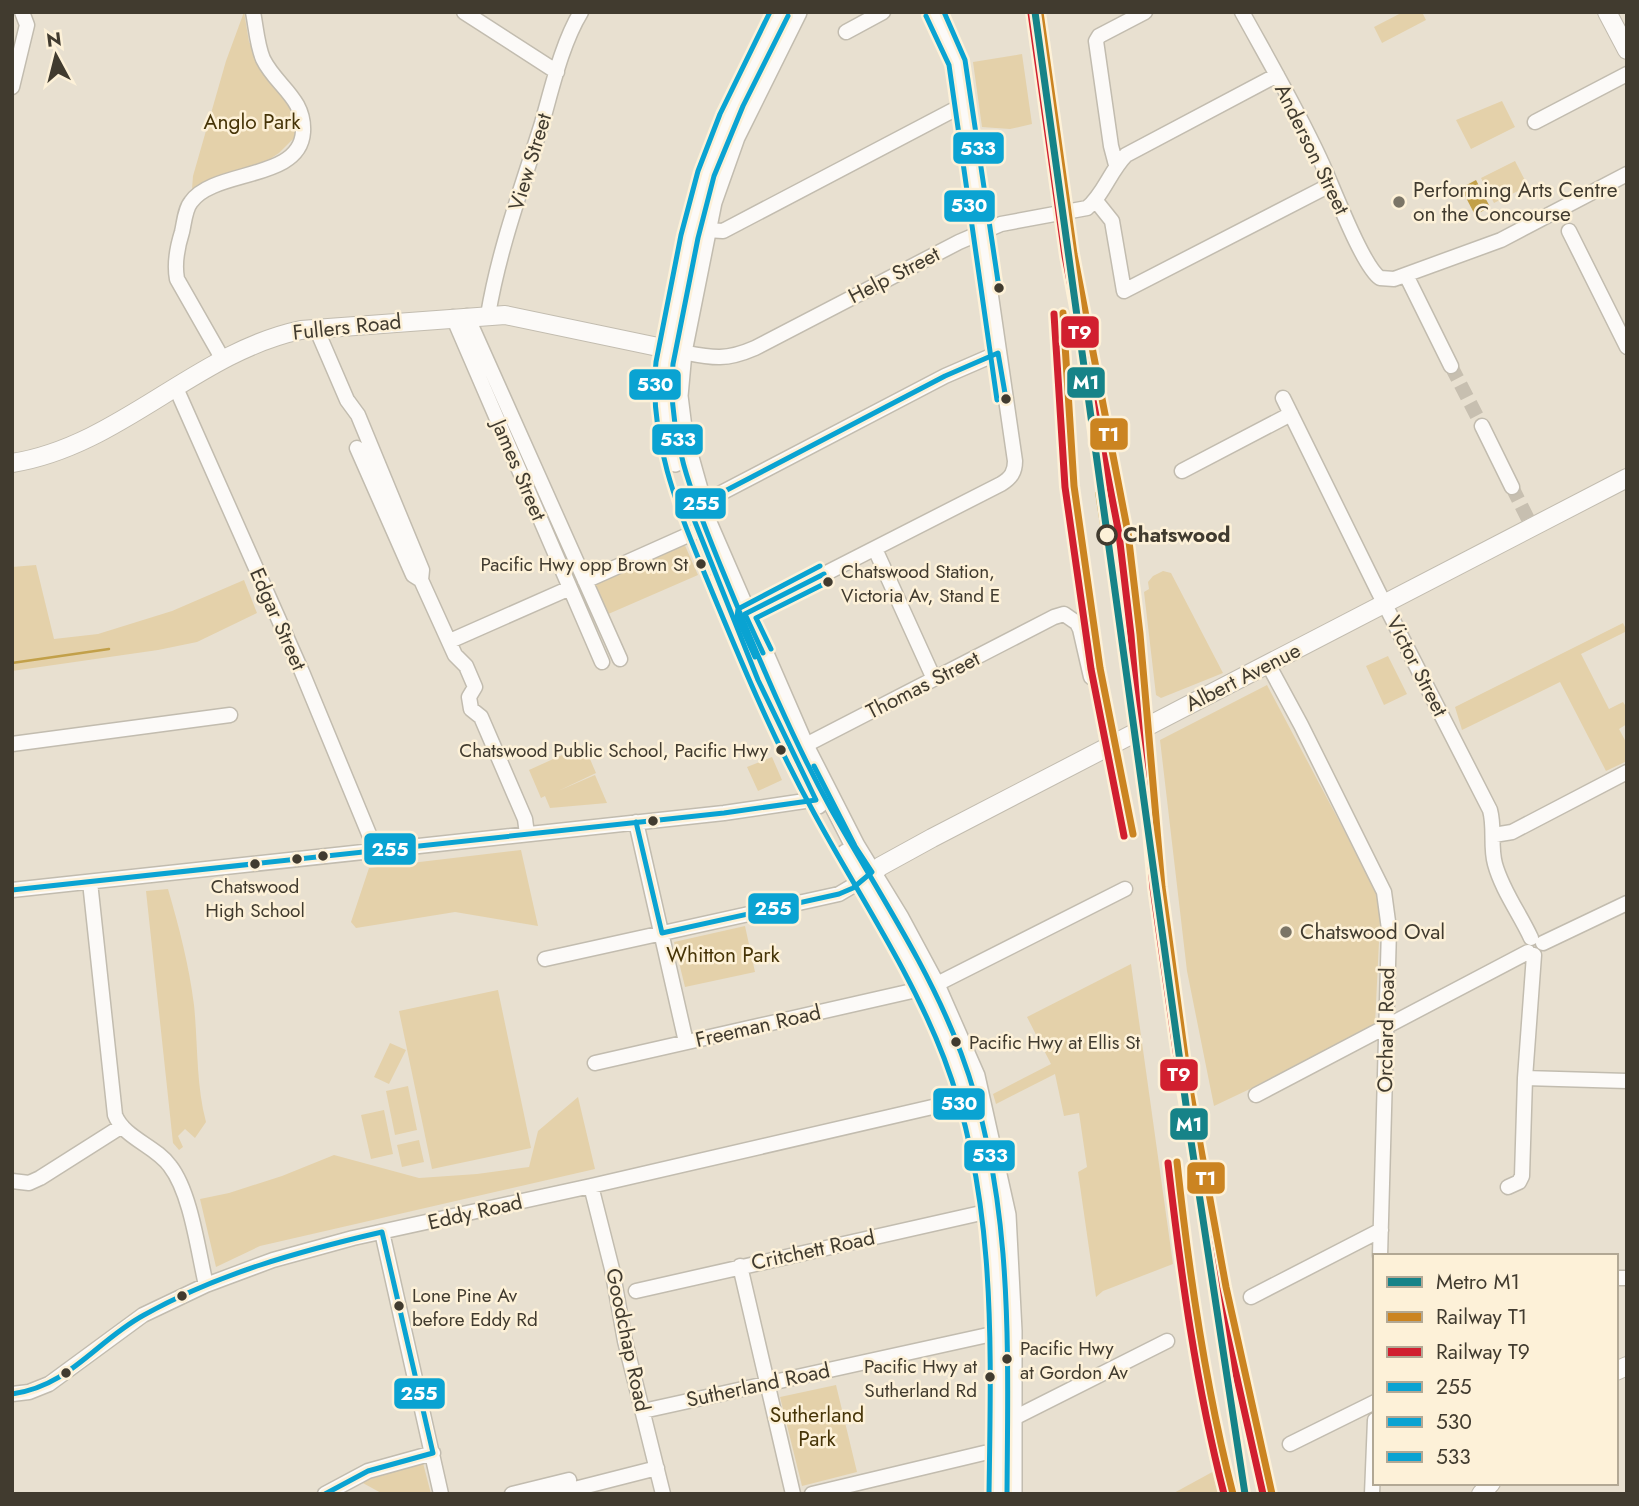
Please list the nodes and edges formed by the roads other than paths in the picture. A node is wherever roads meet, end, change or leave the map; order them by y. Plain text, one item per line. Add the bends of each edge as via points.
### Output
1 (253, 12) edge
2 (464, 12) edge
3 (581, 12) edge
4 (780, 12) edge
5 (797, 12) edge
6 (883, 12) edge
7 (1145, 12) edge
8 (1242, 12) edge
9 (1607, 12) edge
10 (24, 14) edge
11 (933, 14) edge
12 (846, 32) dead end
13 (1627, 50) edge
14 (557, 72) junction
15 (1277, 75) junction
16 (1627, 75) edge
17 (12, 87) edge
18 (963, 105) junction
19 (1535, 122) dead end
20 (1116, 165) junction
21 (1627, 174) edge
22 (1331, 185) junction
23 (1096, 201) junction
24 (706, 230) junction
25 (982, 232) junction
26 (1569, 232) dead end
27 (1406, 275) junction
28 (488, 315) junction
29 (460, 316) junction
30 (316, 328) junction
31 (1627, 347) edge
32 (674, 351) junction
33 (998, 353) junction
34 (222, 358) junction
35 (1451, 366) tunnel mouth
36 (176, 388) junction
37 (1283, 398) dead end
38 (1291, 414) junction
39 (1482, 426) tunnel mouth
40 (357, 447) dead end
41 (12, 463) edge
42 (1182, 471) dead end
43 (1627, 478) edge
44 (1512, 487) tunnel mouth
45 (694, 505) junction
46 (697, 531) junction
47 (875, 549) junction
48 (421, 580) junction
49 (585, 581) junction
50 (570, 588) junction
51 (1385, 603) junction
52 (739, 617) junction
53 (450, 641) junction
54 (620, 659) dead end
55 (602, 662) dead end
56 (1268, 664) junction
57 (1091, 677) dead end
58 (934, 679) junction
59 (230, 715) dead end
60 (12, 744) edge
61 (798, 749) junction
62 (1627, 772) edge
63 (823, 799) junction
64 (636, 822) junction
65 (527, 834) junction
66 (1494, 835) junction
67 (376, 851) junction
68 (867, 877) junction
69 (90, 882) junction
70 (1125, 889) dead end
71 (12, 890) edge
72 (1627, 903) edge
73 (662, 933) junction
74 (1534, 947) junction
75 (545, 959) dead end
76 (928, 987) junction
77 (1387, 1026) junction
78 (686, 1042) junction
79 (595, 1063) dead end
80 (1525, 1078) junction
81 (1627, 1082) edge
82 (1256, 1095) dead end
83 (967, 1099) junction
84 (122, 1126) junction
85 (12, 1181) edge
86 (591, 1186) junction
87 (1508, 1187) dead end
88 (990, 1211) junction
89 (1381, 1230) junction
90 (382, 1232) junction
91 (1380, 1254) edge
92 (740, 1266) junction
93 (206, 1285) junction
94 (636, 1291) dead end
95 (1251, 1297) dead end
96 (997, 1333) junction
97 (1167, 1340) dead end
98 (766, 1383) junction
99 (12, 1394) edge
100 (1373, 1403) edge
101 (643, 1411) junction
102 (1012, 1419) junction
103 (1290, 1444) dead end
104 (998, 1452) junction
105 (433, 1453) junction
106 (657, 1468) junction
107 (1373, 1469) edge
108 (585, 1477) dead end
109 (346, 1489) edge
110 (326, 1494) edge
111 (441, 1494) edge
112 (513, 1494) edge
113 (555, 1494) edge
114 (663, 1494) edge
115 (793, 1494) edge
116 (812, 1494) edge
117 (998, 1494) edge
118 (1012, 1494) edge
119 (1372, 1494) edge

1 - 34 street via 263,60 293,97 303,132 300,148 289,158 215,186 190,202 175,267 177,279
2 - 14 street
3 - 14 street, View Street
4 - 32 highway via 707,172 693,219
5 - 24 highway via 733,144
6 - 12 street
7 - 20 street via 1096,41
8 - 15 street, Anderson Street
9 - 13 main road
10 - 17 street via 27,25
11 - 18 street via 957,62
14 - 28 street, View Street via 495,274
15 - 20 street via 1138,148
15 - 22 street, Anderson Street
16 - 19 street
18 - 24 street via 723,231
18 - 25 street
20 - 23 street
21 - 27 street via 1500,240
22 - 23 street via 1124,291 1112,221
22 - 27 street, Anderson Street via 1374,272 1387,280
23 - 25 street, Help Street via 1075,212 1005,223
24 - 32 highway
25 - 32 street, Help Street via 741,354 715,359
25 - 33 street
26 - 31 street
27 - 35 street
28 - 29 main road, Fullers Road
28 - 32 main road, Fullers Road via 519,316
29 - 30 main road, Fullers Road
29 - 49 street, James Street
29 - 50 street, James Street
30 - 34 main road, Fullers Road via 272,336
30 - 48 street via 358,415 422,570
32 - 45 highway
33 - 45 street
33 - 47 street via 1014,471 1001,484
34 - 36 main road, Fullers Road
36 - 41 main road, Fullers Road via 89,437
36 - 67 street, Edgar Street
37 - 38 street, Victor Street
38 - 42 street
38 - 51 street, Victor Street
39 - 44 street
40 - 48 street via 412,575
43 - 51 main road, Albert Avenue
45 - 46 highway
45 - 52 highway
46 - 49 street
46 - 52 highway
47 - 52 street
47 - 58 street
48 - 53 street
49 - 54 street, James Street
50 - 53 street
50 - 55 street, James Street
51 - 56 main road, Albert Avenue
51 - 66 street, Victor Street via 1490,810
52 - 61 highway
53 - 65 street via 475,687 469,697 471,709 481,717 525,819
56 - 68 main road, Albert Avenue via 932,838
56 - 77 street, Orchard Road via 1384,892
57 - 58 street, Thomas Street via 1077,623 1064,614
58 - 61 street, Thomas Street
59 - 60 street
61 - 63 highway
62 - 66 street via 1512,832
63 - 64 street
63 - 68 highway
64 - 65 street
64 - 73 street
65 - 67 street
66 - 74 street, Victor Street via 1496,867
67 - 69 street
68 - 73 street via 839,894
68 - 76 highway
69 - 71 street
69 - 84 street via 115,1115
70 - 76 street, Freeman Road
72 - 74 street
73 - 75 street
73 - 78 street
74 - 77 street
74 - 80 street
76 - 78 street, Freeman Road
76 - 83 highway
76 - 102 highway via 975,1076 1003,1199 1012,1331
77 - 82 street
77 - 89 street, Orchard Road
78 - 79 street, Freeman Road
80 - 81 street
80 - 87 street via 1522,1177
83 - 86 street, Eddy Road
83 - 88 highway
84 - 85 street via 40,1178 29,1183
84 - 93 street via 164,1158 180,1181
86 - 90 street, Eddy Road
86 - 101 street, Goodchap Road
88 - 92 street, Critchett Road
88 - 96 highway
89 - 91 street, Orchard Road
89 - 95 street
90 - 93 street, Eddy Road via 274,1260
90 - 105 street
92 - 94 street, Critchett Road
92 - 98 street
93 - 99 street, Eddy Road via 131,1322 49,1384
96 - 98 street, Sutherland Road
96 - 104 highway
97 - 102 street
98 - 101 street, Sutherland Road
98 - 115 street
100 - 103 street
101 - 106 street, Goodchap Road
102 - 118 highway
104 - 116 street
104 - 117 highway
105 - 109 street via 368,1471
105 - 111 street
106 - 113 street
106 - 114 street, Goodchap Road
107 - 119 street
108 - 112 street
109 - 110 street

